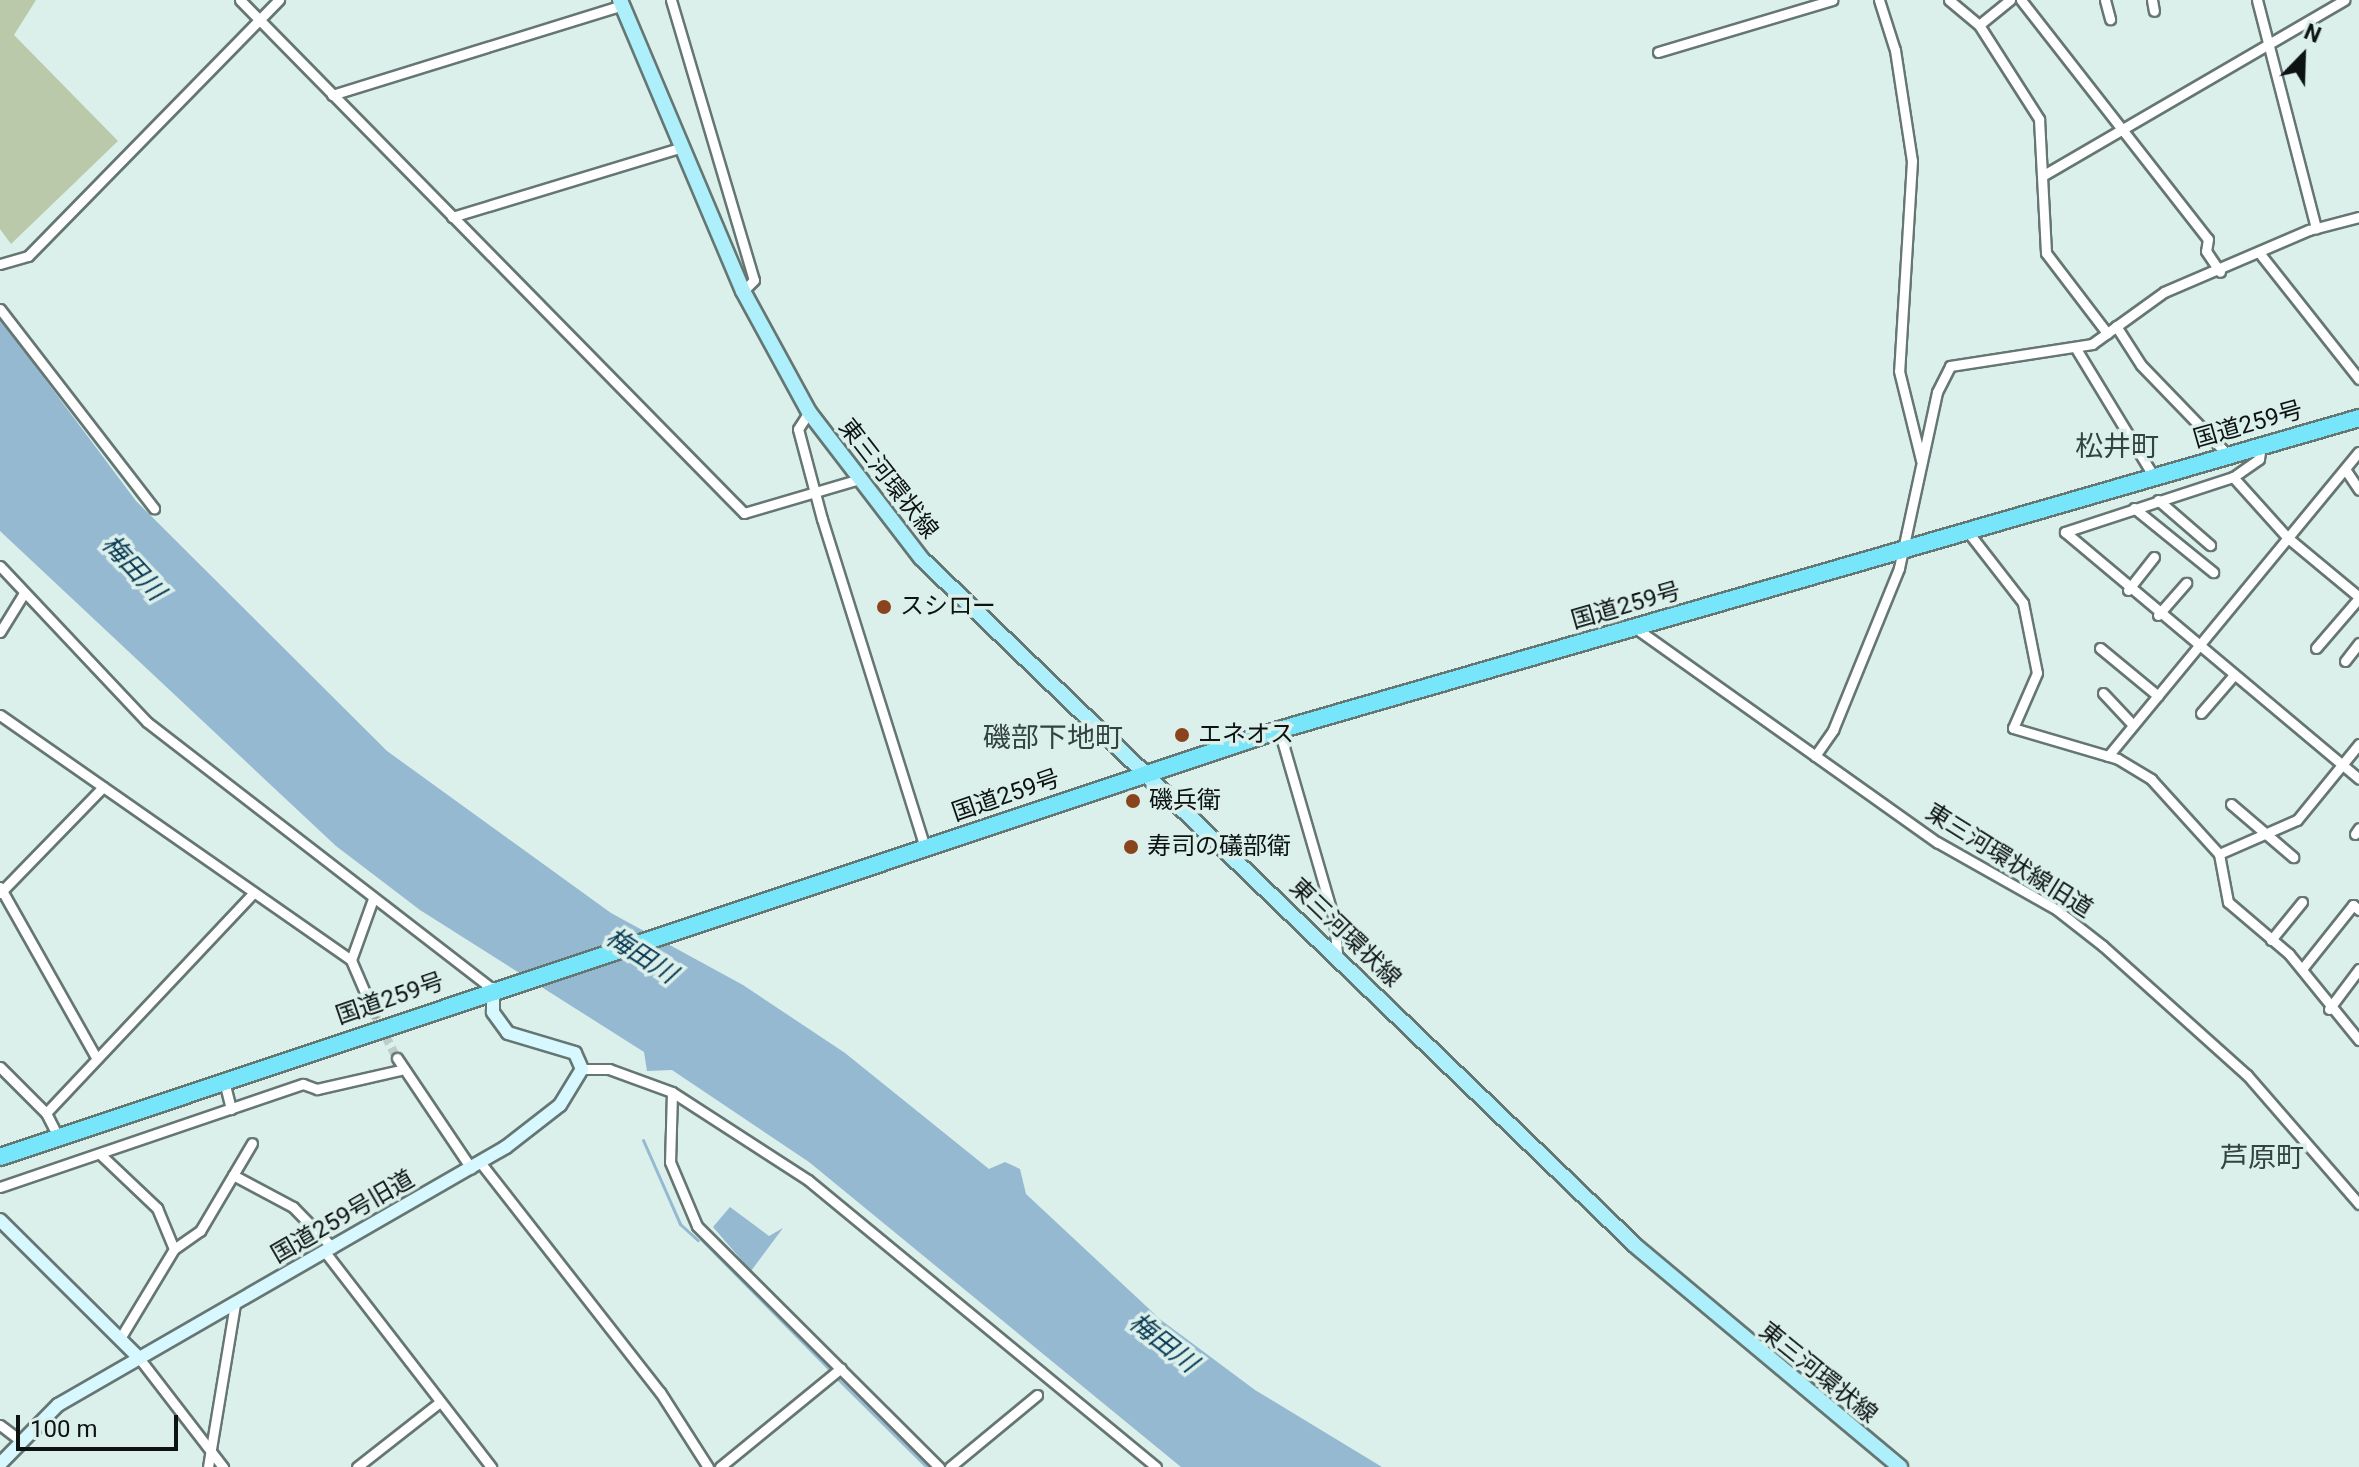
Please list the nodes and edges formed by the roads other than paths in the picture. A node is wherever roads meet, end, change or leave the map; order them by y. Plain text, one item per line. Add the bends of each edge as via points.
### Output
1 (240, 0) edge
2 (279, 0) edge
3 (671, 0) edge
4 (1832, 0) edge
5 (1879, 0) edge
6 (1949, 0) edge
7 (2010, 0) edge
8 (2021, 0) edge
9 (2105, 0) edge
10 (2152, 0) edge
11 (2257, 0) edge
12 (2344, 0) edge
13 (621, 2) edge
14 (2154, 11) dead end
15 (260, 19) junction
16 (2110, 19) dead end
17 (1979, 25) junction
18 (2268, 46) junction
19 (1658, 52) dead end
20 (332, 95) junction
21 (2125, 128) junction
22 (683, 147) junction
23 (2042, 176) junction
24 (452, 217) junction
25 (2359, 217) edge
26 (2316, 228) junction
27 (2261, 255) junction
28 (0, 264) edge
29 (2220, 272) junction
30 (743, 291) junction
31 (0, 309) edge
32 (2116, 326) junction
33 (2107, 333) junction
34 (2075, 347) junction
35 (2359, 379) edge
36 (809, 412) junction
37 (2359, 418) edge
38 (2261, 446) junction
39 (2359, 452) edge
40 (2228, 455) junction
41 (1922, 463) junction
42 (2345, 469) junction
43 (2154, 477) junction
44 (2233, 477) junction
45 (856, 480) junction
46 (2359, 490) edge
47 (816, 493) junction
48 (2158, 500) junction
49 (154, 508) dead end
50 (2134, 508) junction
51 (1968, 532) junction
52 (2288, 538) junction
53 (2210, 545) dead end
54 (1898, 557) junction
55 (2154, 557) dead end
56 (0, 566) edge
57 (2213, 572) dead end
58 (2186, 583) dead end
59 (2128, 590) junction
60 (24, 593) junction
61 (2359, 598) edge
62 (2158, 615) junction
63 (1634, 627) junction
64 (0, 632) edge
65 (2359, 643) edge
66 (2198, 647) junction
67 (2100, 648) dead end
68 (2316, 648) dead end
69 (2345, 661) dead end
70 (2233, 676) junction
71 (2103, 693) dead end
72 (2158, 696) junction
73 (2201, 713) dead end
74 (0, 715) edge
75 (2133, 725) junction
76 (1279, 730) junction
77 (2359, 744) edge
78 (1815, 756) junction
79 (2108, 756) junction
80 (2342, 765) junction
81 (1147, 774) junction
82 (2359, 779) edge
83 (103, 787) junction
84 (2231, 804) dead end
85 (2265, 834) junction
86 (925, 848) junction
87 (2219, 854) junction
88 (2293, 857) dead end
89 (1, 890) edge
90 (254, 892) junction
91 (373, 899) junction
92 (2302, 902) dead end
93 (2359, 910) edge
94 (2271, 940) junction
95 (1337, 955) junction
96 (351, 960) junction
97 (2302, 969) junction
98 (2359, 969) edge
99 (493, 989) junction
100 (2329, 1009) junction
101 (373, 1011) tunnel mouth
102 (2358, 1038) edge
103 (397, 1058) tunnel mouth
104 (97, 1059) junction
105 (0, 1067) edge
106 (582, 1069) junction
107 (400, 1070) junction
108 (224, 1081) junction
109 (672, 1092) junction
110 (231, 1109) junction
111 (46, 1113) junction
112 (58, 1137) junction
113 (252, 1143) dead end
114 (100, 1154) junction
115 (0, 1157) edge
116 (476, 1165) junction
117 (233, 1175) junction
118 (0, 1187) edge
119 (2359, 1204) edge
120 (0, 1220) edge
121 (174, 1249) junction
122 (329, 1250) junction
123 (235, 1304) junction
124 (121, 1337) junction
125 (139, 1358) junction
126 (836, 1372) junction
127 (1037, 1395) dead end
128 (440, 1402) junction
129 (0, 1425) edge
130 (20, 1440) junction
131 (211, 1451) junction
132 (0, 1464) edge
133 (208, 1467) edge
134 (223, 1467) edge
135 (357, 1467) edge
136 (491, 1467) edge
137 (708, 1467) edge
138 (720, 1467) edge
139 (939, 1467) edge
140 (950, 1467) edge
141 (1156, 1467) edge
142 (1900, 1467) edge

1 - 15 street
2 - 15 street
3 - 30 street via 754,280
4 - 19 street
5 - 41 street via 1899,65 1912,161 1899,371
6 - 17 street
7 - 17 street
8 - 21 street
9 - 16 street
10 - 14 street
11 - 18 street
12 - 18 street
13 - 20 street
13 - 22 main road, 東三河環状線
15 - 20 street
15 - 28 street via 28,256
17 - 23 street via 2039,119
18 - 21 street
18 - 26 street
20 - 24 street
21 - 23 street
21 - 29 street via 2208,239 2206,251
22 - 24 street
22 - 30 main road, 東三河環状線
23 - 33 street via 2046,253
24 - 47 street via 744,513
25 - 26 street
26 - 27 street
27 - 29 street
27 - 35 street
29 - 32 street via 2164,292
30 - 36 main road, 東三河環状線
31 - 49 street
32 - 33 street
32 - 40 street via 2141,365
33 - 34 street
34 - 41 street via 1950,366
34 - 43 street
36 - 45 main road, 東三河環状線
36 - 47 street via 798,429
37 - 38 highway, 国道259号
38 - 40 highway, 国道259号
38 - 44 street via 2259,459
39 - 42 street
40 - 43 highway, 国道259号
41 - 54 street
42 - 46 street
42 - 52 street
43 - 51 highway, 国道259号
44 - 48 street
44 - 52 street
45 - 47 street
45 - 81 main road, 東三河環状線 via 922,559
47 - 86 street
48 - 50 street
48 - 53 street
50 - 57 street
50 - 59 street via 2065,532
51 - 54 highway, 国道259号
51 - 79 street via 2023,603 2037,673 2013,728
52 - 61 street
52 - 66 street
54 - 63 highway, 国道259号
54 - 78 street via 1887,601 1833,730
55 - 59 street
56 - 60 street
58 - 62 street
59 - 62 street
60 - 64 street
60 - 91 street via 147,722
61 - 68 street
62 - 66 street
63 - 76 highway, 国道259号
63 - 78 street, 東三河環状線旧道
65 - 69 street
66 - 70 street
66 - 72 street
67 - 72 street
70 - 73 street
70 - 80 street
71 - 75 street
72 - 75 street
74 - 83 street
75 - 79 street
76 - 81 highway, 国道259号
76 - 95 street via 1334,919
77 - 80 street
78 - 119 street, 東三河環状線旧道 via 1937,842 2057,910 2147,981 2283,1111
79 - 87 street via 2151,779
80 - 82 street
80 - 85 street via 2297,820
81 - 86 highway, 国道259号
81 - 95 main road, 東三河環状線
83 - 89 street
83 - 90 street
84 - 85 street
85 - 87 street
85 - 88 street
86 - 99 highway, 国道259号
87 - 94 street via 2228,902
89 - 104 street
90 - 96 street
90 - 104 street
91 - 96 street
91 - 99 street
92 - 94 street
93 - 97 street via 2353,905
94 - 97 street
95 - 142 main road, 東三河環状線 via 1637,1247
96 - 101 street
97 - 100 street
98 - 100 street
99 - 106 street via 493,1012 508,1033 561,1045 575,1053
99 - 108 highway, 国道259号
100 - 102 street
103 - 107 street
104 - 111 street
105 - 111 street
106 - 109 street via 609,1069
106 - 116 street, 国道259号旧道 via 560,1105
107 - 110 street via 317,1089 303,1084
107 - 116 street
108 - 110 street
108 - 112 highway, 国道259号
109 - 126 street via 670,1162 697,1226
109 - 141 street via 808,1180
110 - 114 street
111 - 112 street
112 - 115 highway, 国道259号
113 - 117 street
114 - 118 street
114 - 121 street via 157,1208
116 - 122 street, 国道259号旧道
116 - 137 street via 660,1392
117 - 121 street via 200,1231
117 - 122 street via 293,1207
120 - 124 street
121 - 124 street
122 - 123 street, 国道259号旧道
122 - 128 street
123 - 125 street, 国道259号旧道
123 - 131 street
124 - 125 street
125 - 130 street, 国道259号旧道 via 58,1405
125 - 131 street
126 - 138 street
126 - 139 street
127 - 140 street
128 - 135 street
128 - 136 street
129 - 130 street
130 - 132 street, 国道259号旧道
131 - 133 street
131 - 134 street

